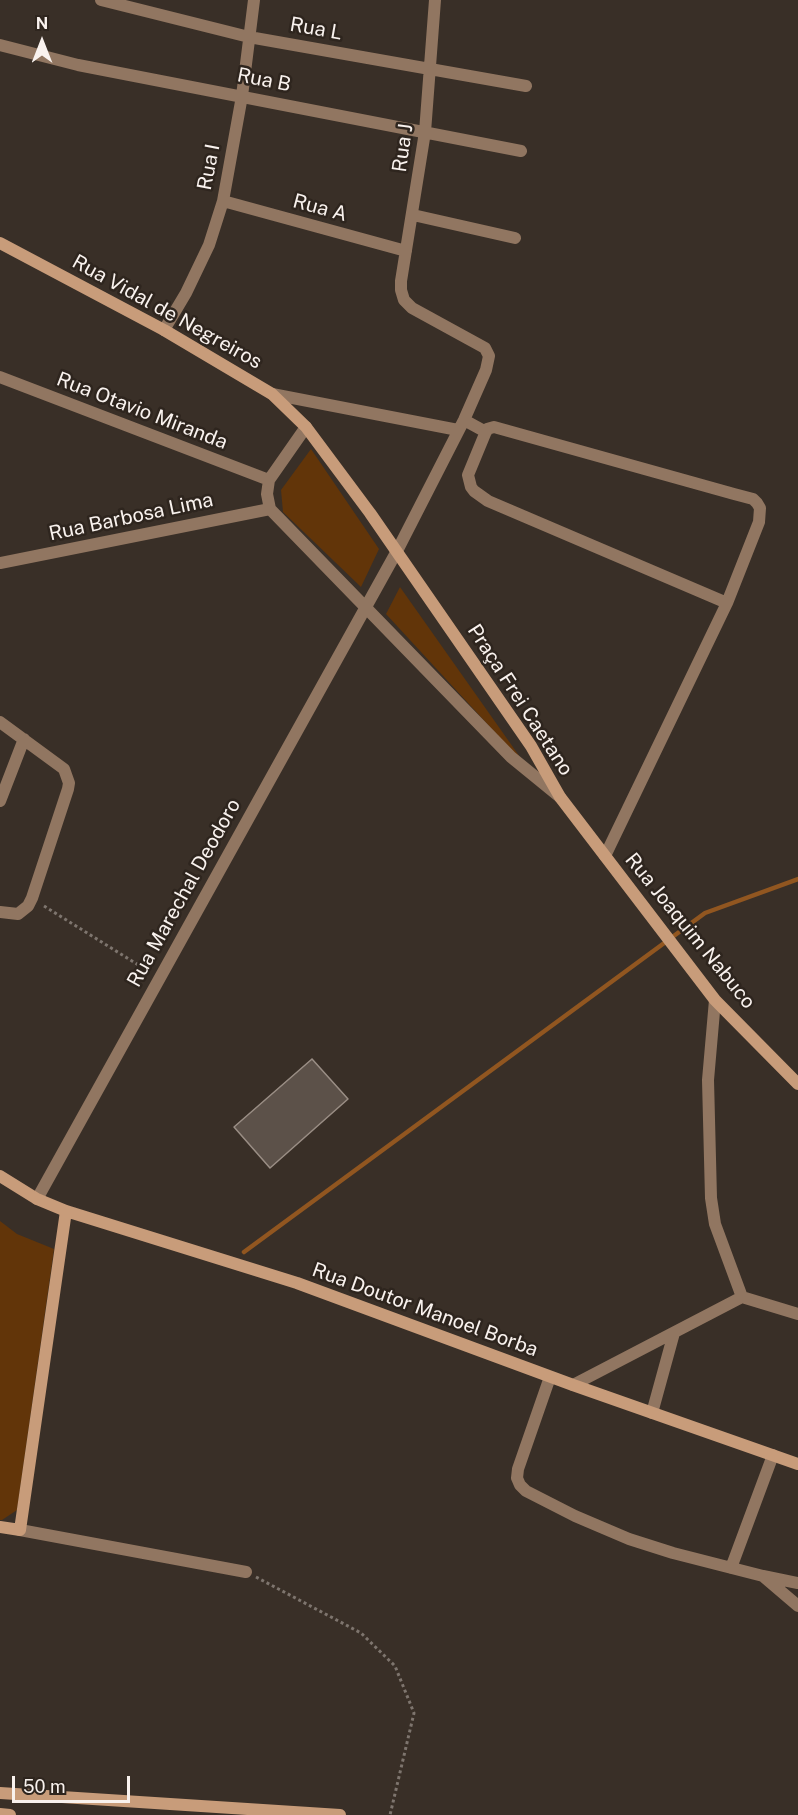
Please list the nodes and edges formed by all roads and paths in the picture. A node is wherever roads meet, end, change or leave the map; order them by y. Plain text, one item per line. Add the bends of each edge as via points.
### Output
1 (101, 0) edge
2 (254, 0) edge
3 (435, 0) edge
4 (249, 37) junction
5 (0, 45) edge
6 (431, 68) junction
7 (526, 86) dead end
8 (242, 96) junction
9 (425, 132) junction
10 (521, 151) dead end
11 (223, 201) junction
12 (413, 215) junction
13 (515, 238) dead end
14 (0, 243) edge
15 (406, 251) junction
16 (404, 300) joint
17 (164, 330) junction
18 (0, 377) edge
19 (272, 394) junction
20 (461, 425) junction
21 (306, 427) junction
22 (486, 432) junction
23 (269, 480) junction
24 (270, 509) junction
25 (397, 551) junction
26 (0, 563) edge
27 (727, 603) junction
28 (365, 606) junction
29 (0, 722) edge
30 (24, 739) junction
31 (560, 797) junction
32 (0, 801) edge
33 (605, 856) junction
34 (32, 898) junction
35 (0, 912) edge
36 (159, 978) junction
37 (715, 1000) junction
38 (798, 1084) edge
39 (0, 1176) edge
40 (37, 1199) junction
41 (66, 1211) junction
42 (742, 1298) junction
43 (798, 1314) edge
44 (674, 1333) junction
45 (550, 1377) junction
46 (573, 1385) junction
47 (652, 1413) junction
48 (773, 1455) junction
49 (798, 1464) edge
50 (0, 1527) edge
51 (20, 1530) junction
52 (731, 1568) junction
53 (246, 1572) joint
54 (764, 1576) junction
55 (798, 1582) edge
56 (798, 1606) edge
57 (0, 1793) edge
58 (0, 1815) edge
59 (10, 1815) edge
60 (340, 1815) edge
61 (390, 1815) edge

1 - 4 street, Rua L
2 - 4 street, Rua I
3 - 6 street, Rua J
4 - 6 street, Rua L
4 - 8 street, Rua I
5 - 8 street, Rua B via 78,65
6 - 7 street, Rua L
6 - 9 street, Rua J
8 - 9 street, Rua B
8 - 11 street, Rua I
9 - 10 street, Rua B
9 - 12 street, Rua J
11 - 15 street, Rua A
11 - 17 street, Rua I via 209,245
12 - 13 street
12 - 15 street, Rua J
14 - 17 street, Rua Vidal de Negreiros
15 - 16 street, Rua J via 401,281
16 - 20 street, Rua Marechal Deodoro via 488,352 486,370
17 - 19 street, Rua Vidal de Negreiros
18 - 23 street, Rua Otavio Miranda
19 - 20 street
19 - 21 street, Rua Vidal de Negreiros
20 - 22 street
20 - 25 street, Rua Marechal Deodoro
21 - 23 street
21 - 25 street, Praça Frei Caetano
22 - 27 street via 468,475 471,487 488,501
22 - 27 street via 494,427 757,502 759,522
23 - 24 street
24 - 26 street, Rua Barbosa Lima
24 - 28 street, Praça Frei Caetano
25 - 28 street, Rua Marechal Deodoro
25 - 31 street, Praça Frei Caetano via 531,746
27 - 33 street
28 - 31 street, Praça Frei Caetano via 512,757
28 - 36 street, Rua Marechal Deodoro
29 - 30 street
30 - 32 street
30 - 34 street via 64,769 69,783
31 - 33 street, Rua Joaquim Nabuco
33 - 37 street, Rua Joaquim Nabuco
34 - 35 street via 18,914
34 - 36 path
36 - 40 street, Rua Marechal Deodoro
37 - 38 street, Rua Joaquim Nabuco
37 - 42 street via 708,1080 711,1198 715,1224
39 - 40 street, Rua Doutor Manoel Borba
40 - 41 street, Rua Doutor Manoel Borba
41 - 45 street, Rua Doutor Manoel Borba via 297,1283
41 - 51 street
42 - 43 street
42 - 44 street
44 - 46 street
44 - 47 street
45 - 46 street, Rua Doutor Manoel Borba
45 - 52 street via 518,1469 520,1485 575,1516 629,1539
46 - 47 street, Rua Doutor Manoel Borba
47 - 48 street, Rua Doutor Manoel Borba
48 - 49 street, Rua Doutor Manoel Borba
48 - 52 street
50 - 51 street
51 - 53 street
52 - 54 street
53 - 61 path via 361,1633 395,1666 414,1713
54 - 55 street
54 - 56 street
57 - 60 street
58 - 59 street

